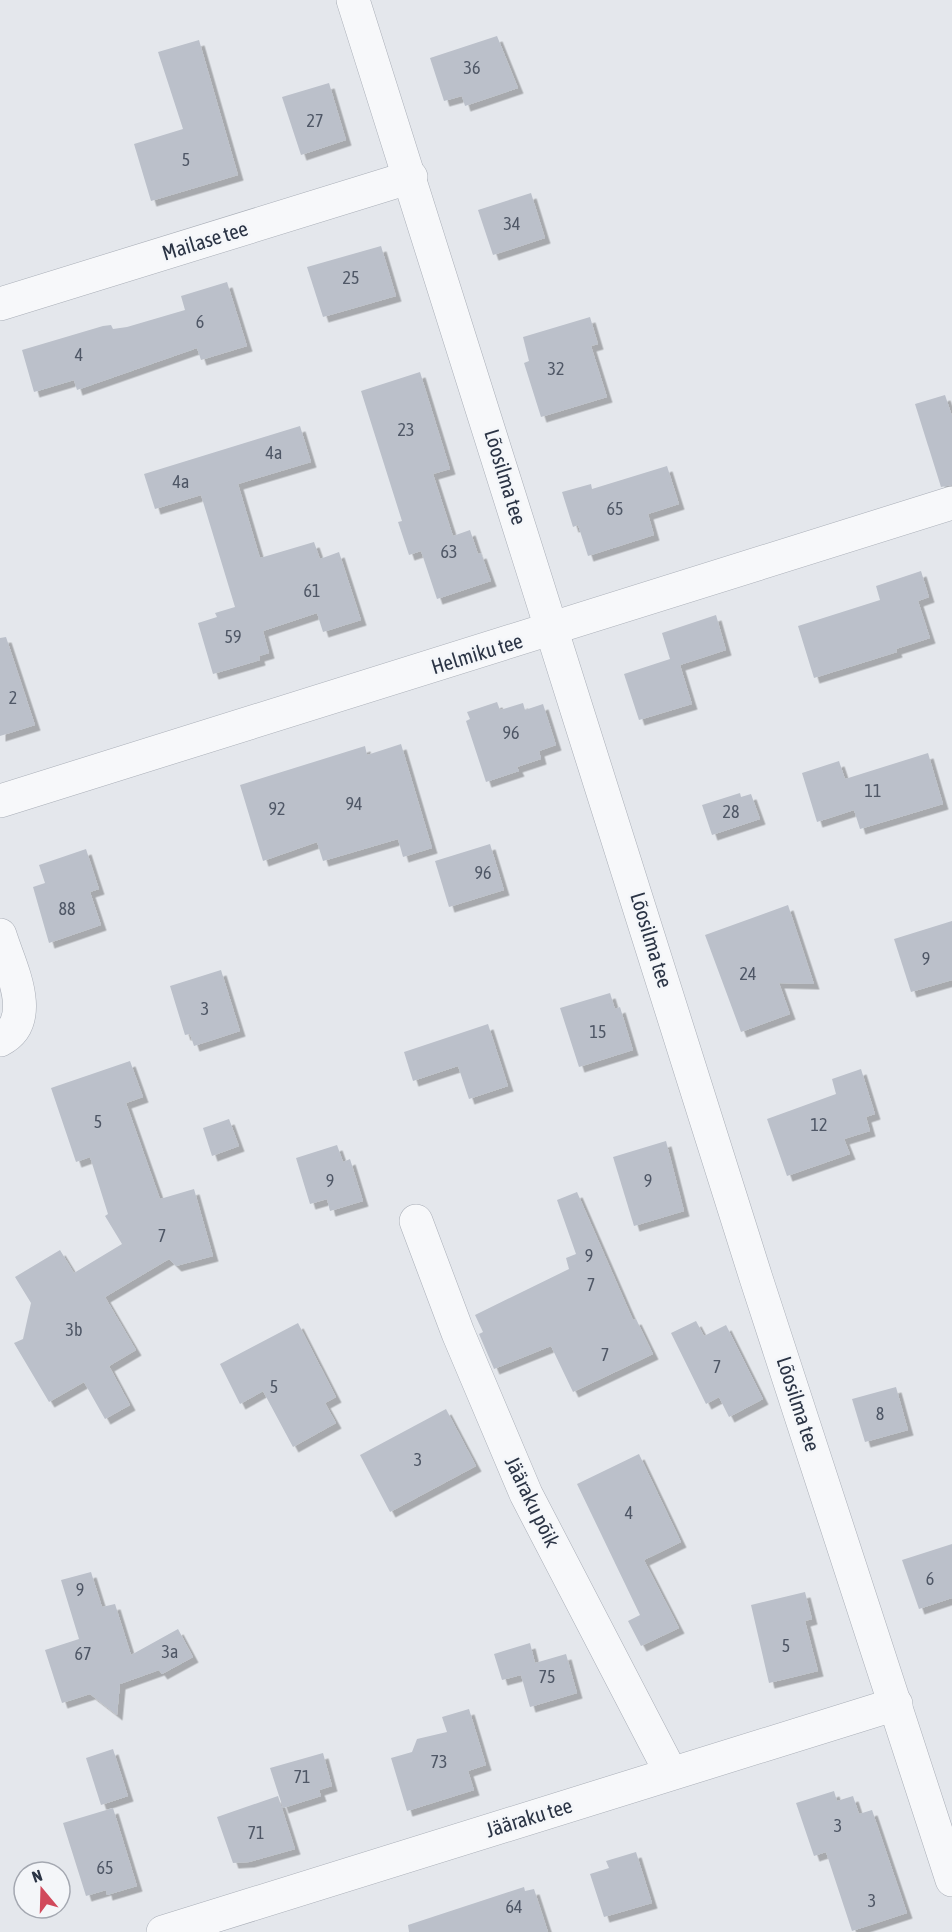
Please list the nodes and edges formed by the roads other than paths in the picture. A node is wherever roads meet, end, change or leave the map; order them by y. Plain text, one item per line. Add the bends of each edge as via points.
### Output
1 (353, 0) edge
2 (411, 177) junction
3 (0, 304) edge
4 (952, 504) edge
5 (553, 630) junction
6 (0, 801) edge
7 (0, 935) edge
8 (0, 1040) edge
9 (416, 1221) dead end
10 (896, 1704) junction
11 (671, 1773) junction
12 (952, 1880) edge
13 (163, 1932) edge

1 - 2 street, Lõosilma tee
2 - 3 street, Mailase tee
2 - 5 street, Lõosilma tee
4 - 5 street, Helmiku tee
5 - 6 street, Helmiku tee
5 - 10 street, Lõosilma tee via 756,1278
7 - 8 street via 20,999 17,1023
9 - 11 street, Jääraku põik via 526,1494
10 - 11 street, Jääraku tee
10 - 12 street, Lõosilma tee
11 - 13 street, Jääraku tee

